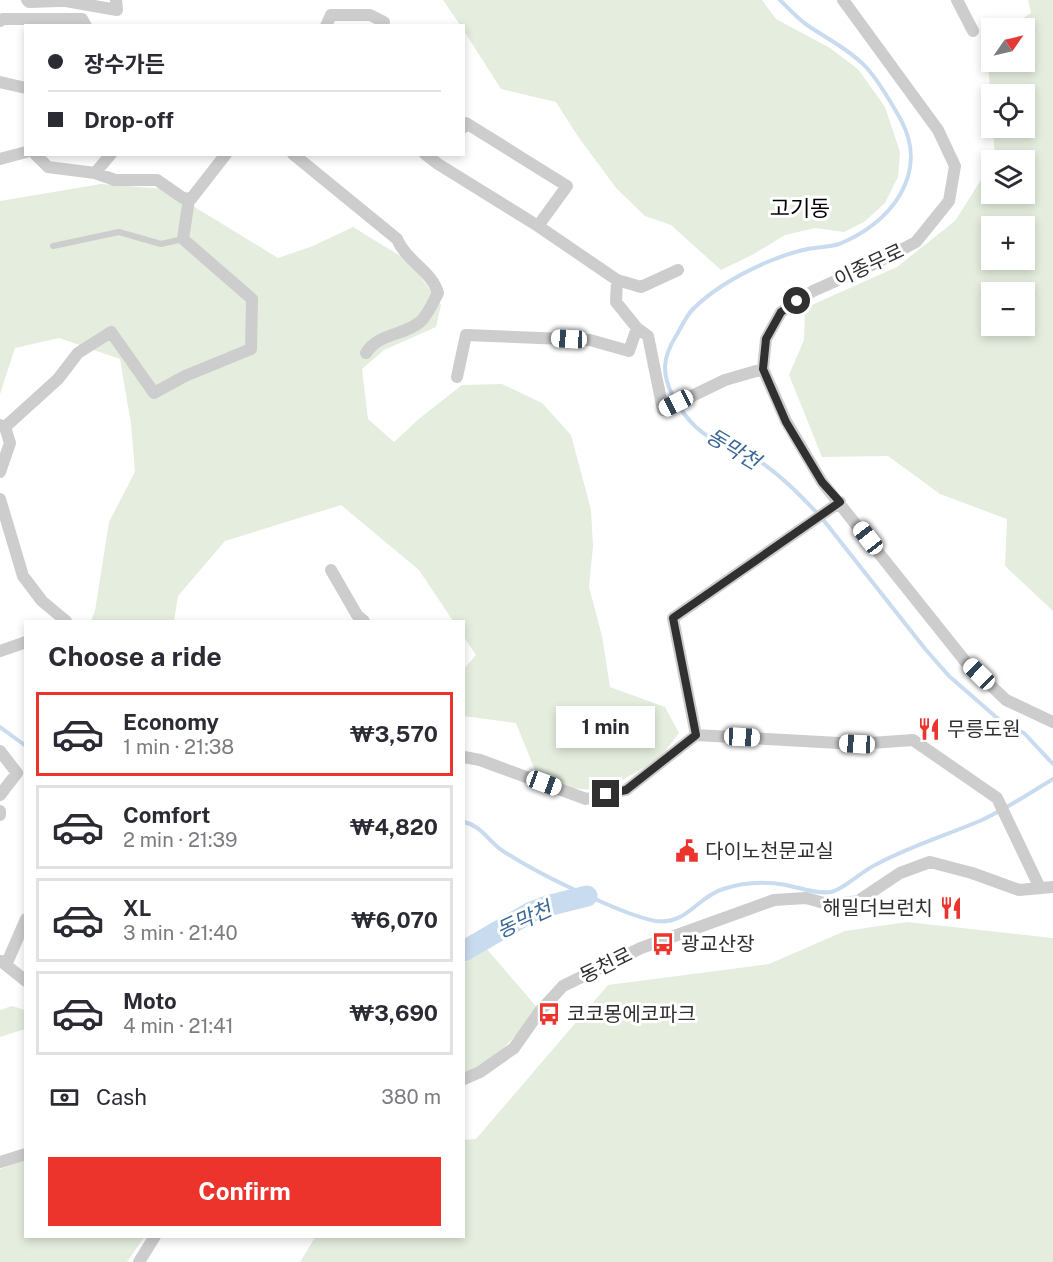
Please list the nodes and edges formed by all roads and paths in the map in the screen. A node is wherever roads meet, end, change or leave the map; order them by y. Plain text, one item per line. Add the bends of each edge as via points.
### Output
1 (27, 0) edge
2 (60, 0) edge
3 (116, 0) edge
4 (845, 0) edge
5 (957, 0) edge
6 (0, 21) edge
7 (384, 22) dead end
8 (85, 24) edge
9 (327, 24) edge
10 (973, 31) dead end
11 (0, 82) edge
12 (24, 88) edge
13 (465, 125) edge
14 (24, 153) edge
15 (37, 156) edge
16 (109, 156) edge
17 (224, 156) edge
18 (295, 156) edge
19 (0, 159) edge
20 (441, 159) edge
21 (95, 173) junction
22 (189, 199) junction
23 (538, 226) junction
24 (183, 239) junction
25 (53, 246) dead end
26 (678, 270) dead end
27 (616, 280) junction
28 (637, 328) junction
29 (366, 353) dead end
30 (763, 369) junction
31 (457, 377) dead end
32 (2, 426) edge
33 (0, 472) edge
34 (0, 499) edge
35 (840, 502) junction
36 (4, 523) edge
37 (331, 570) dead end
38 (65, 620) edge
39 (363, 620) edge
40 (24, 643) edge
41 (0, 651) edge
42 (1053, 722) edge
43 (696, 735) junction
44 (0, 751) edge
45 (465, 757) edge
46 (21, 775) edge
47 (0, 795) edge
48 (1047, 888) edge
49 (24, 923) edge
50 (3, 962) edge
51 (24, 979) edge
52 (465, 1079) edge
53 (24, 1155) edge
54 (0, 1161) edge
55 (154, 1238) edge
56 (139, 1262) edge

1 - 2 street
2 - 3 street via 117,10
4 - 30 street, 이종무로 via 939,129 955,166 949,201 916,242 813,291 781,312 766,339
5 - 10 street
6 - 8 street via 81,19
7 - 9 street via 370,15 331,15
11 - 12 street
13 - 23 street via 567,186
14 - 19 street
15 - 21 street via 48,167
16 - 21 street
17 - 22 street
18 - 29 street via 398,239 402,251 436,285 438,293 421,322 374,343
20 - 23 street
21 - 22 street via 115,180 157,180
22 - 24 street
23 - 27 street
24 - 25 lane via 161,244 119,232
24 - 32 street via 252,299 250,349 154,393 111,332 78,354 58,379
26 - 27 street via 641,287
27 - 28 street via 616,302
28 - 30 street via 648,336 663,410 725,380
28 - 31 street via 629,351 590,340 466,335
30 - 35 street, 이종무로 via 786,422 822,482
32 - 33 street via 10,443
34 - 36 street
35 - 42 street, 이종무로 via 965,661 1006,700
35 - 43 street via 673,618
36 - 38 street via 24,576 42,601
37 - 39 street
40 - 41 street
43 - 45 street via 626,790 586,799
43 - 48 street via 857,744 913,740 997,798
44 - 46 street
46 - 47 street
48 - 52 street, 동천로 via 1019,890 930,862 900,873 858,901 831,905 806,898 774,900 641,948 563,986 514,1048
49 - 50 street
50 - 51 street
53 - 54 street
55 - 56 street

